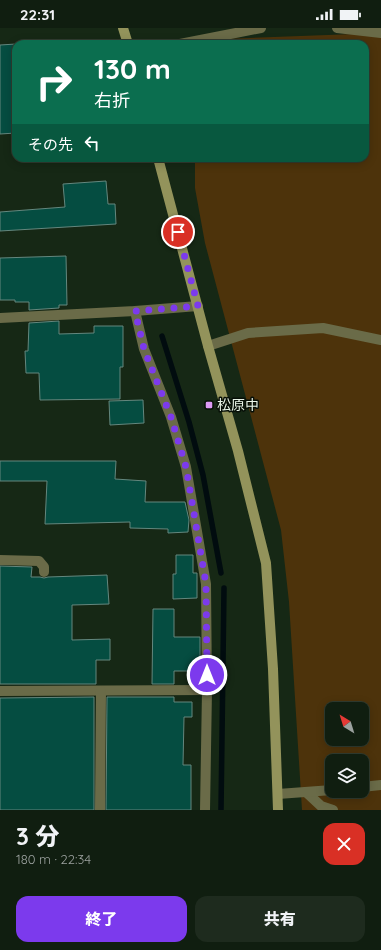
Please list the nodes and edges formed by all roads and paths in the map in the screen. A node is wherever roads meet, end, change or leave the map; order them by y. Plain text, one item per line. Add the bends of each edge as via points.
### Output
1 (123, 28) edge
2 (261, 28) edge
3 (337, 28) edge
4 (381, 33) edge
5 (127, 40) edge
6 (200, 40) edge
7 (159, 162) edge
8 (198, 306) junction
9 (135, 311) junction
10 (0, 318) edge
11 (381, 340) edge
12 (208, 346) junction
13 (0, 560) edge
14 (44, 572) dead end
15 (207, 690) junction
16 (0, 691) edge
17 (101, 691) junction
18 (381, 785) edge
19 (369, 786) edge
20 (325, 791) edge
21 (306, 792) junction
22 (278, 794) junction
23 (100, 810) edge
24 (205, 810) edge
25 (278, 810) edge
26 (333, 810) edge

1 - 5 street
2 - 6 street
3 - 4 street
7 - 8 street
8 - 9 street
8 - 12 street
9 - 10 street
9 - 15 street via 144,349 171,417 186,467 206,584
11 - 12 street via 323,328 248,333
12 - 22 street via 266,564
13 - 14 street via 39,561 44,567
15 - 17 street
15 - 24 street
16 - 17 street
17 - 23 street
18 - 19 street
20 - 21 street
21 - 22 street
21 - 26 street via 321,806
22 - 25 street

